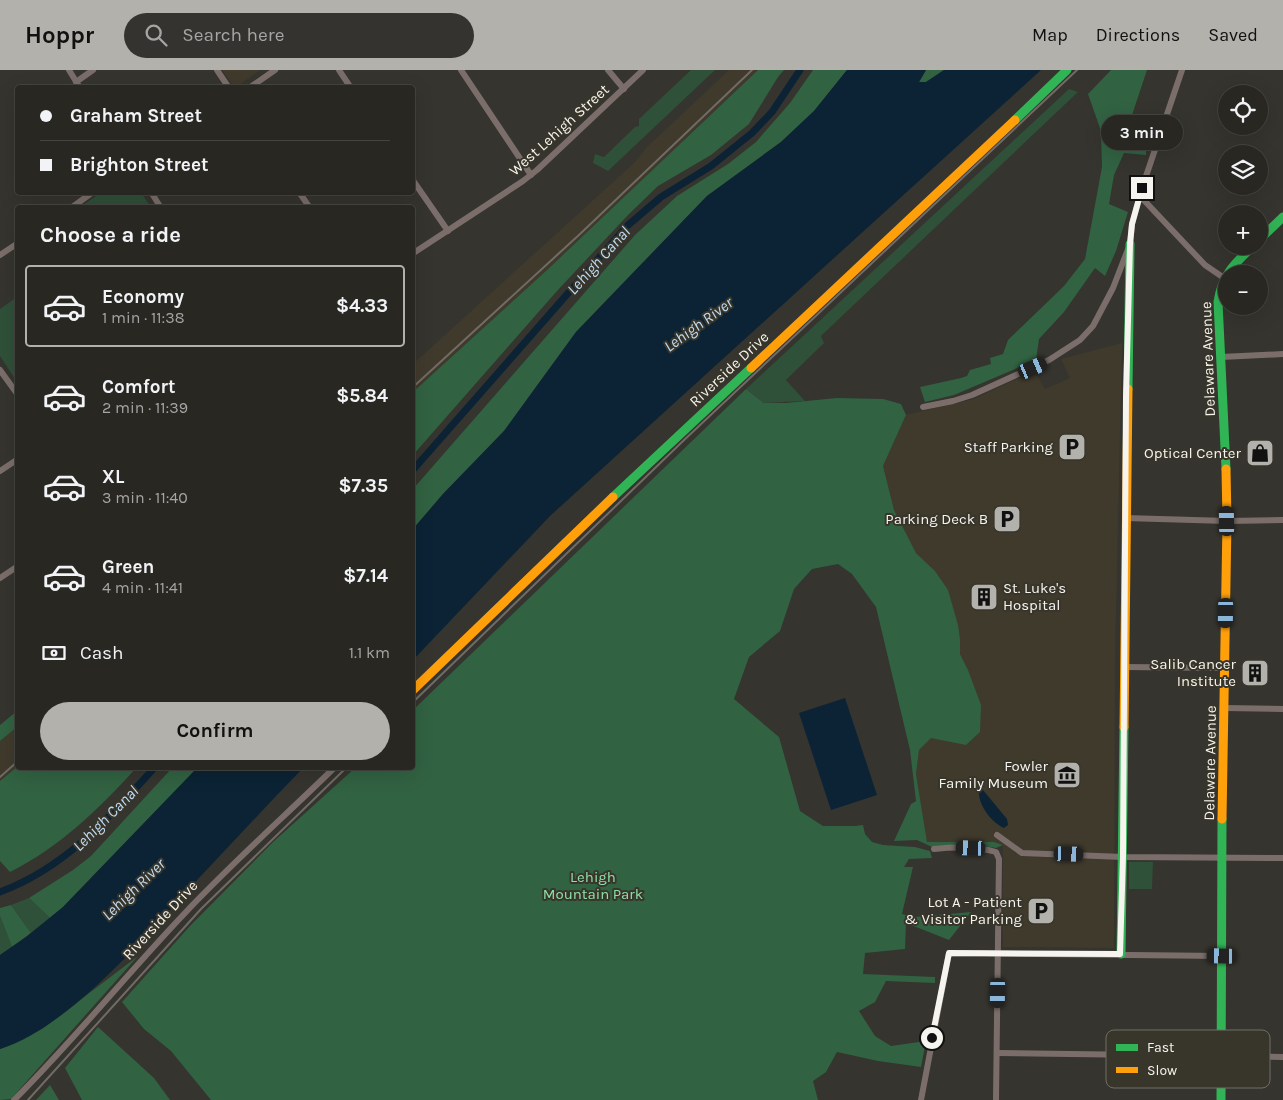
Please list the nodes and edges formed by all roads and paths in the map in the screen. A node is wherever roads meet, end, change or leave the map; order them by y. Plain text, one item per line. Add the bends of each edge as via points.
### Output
1 (69, 70) edge
2 (93, 70) edge
3 (217, 70) edge
4 (275, 70) edge
5 (339, 70) edge
6 (461, 70) edge
7 (608, 70) edge
8 (643, 70) edge
9 (1067, 70) edge
10 (1182, 70) edge
11 (78, 84) edge
12 (227, 85) edge
13 (253, 85) edge
14 (349, 85) edge
15 (624, 89) junction
16 (531, 175) junction
17 (415, 183) edge
18 (89, 195) edge
19 (1140, 196) junction
20 (75, 205) edge
21 (1283, 217) edge
22 (448, 231) junction
23 (1268, 231) edge
24 (1130, 244) junction
25 (15, 245) edge
26 (415, 252) edge
27 (0, 255) edge
28 (1244, 255) edge
29 (1234, 265) edge
30 (1218, 274) edge
31 (1218, 315) edge
32 (1283, 354) edge
33 (1220, 357) junction
34 (0, 370) edge
35 (15, 391) edge
36 (923, 406) dead end
37 (15, 461) edge
38 (0, 471) edge
39 (1125, 518) junction
40 (1283, 520) edge
41 (1227, 521) junction
42 (15, 568) edge
43 (0, 578) edge
44 (1124, 667) junction
45 (1226, 668) junction
46 (415, 688) edge
47 (1225, 708) junction
48 (1283, 709) edge
49 (332, 770) edge
50 (997, 835) dead end
51 (934, 849) dead end
52 (1123, 856) junction
53 (1221, 857) junction
54 (1283, 858) edge
55 (999, 953) junction
56 (1120, 954) junction
57 (1222, 956) junction
58 (1222, 1030) edge
59 (997, 1053) junction
60 (1106, 1054) edge
61 (1270, 1057) edge
62 (1283, 1057) edge
63 (14, 1100) edge
64 (921, 1100) edge
65 (996, 1100) edge

1 - 11 street
2 - 11 street
3 - 12 street
4 - 13 street
5 - 14 street
6 - 16 street
7 - 15 street
8 - 15 street, West Lehigh Street
9 - 46 street, Riverside Drive via 616,494
10 - 19 street
15 - 16 street, West Lehigh Street
16 - 22 street, West Lehigh Street
17 - 22 street
18 - 20 street
19 - 24 street
19 - 30 street via 1205,265
21 - 23 street
22 - 26 street, West Lehigh Street
24 - 36 street via 1098,318 1070,348 972,395
24 - 39 street
25 - 27 street
28 - 29 street
31 - 33 street, Delaware Avenue
32 - 33 street
33 - 41 street, Delaware Avenue
34 - 35 street
37 - 38 street
39 - 41 street
39 - 44 street
40 - 41 street
41 - 45 street, Delaware Avenue
42 - 43 street
44 - 45 street
44 - 52 street
45 - 47 street, Delaware Avenue
47 - 48 street
47 - 53 street, Delaware Avenue
49 - 63 street, Riverside Drive via 186,912
50 - 52 street via 1022,853
51 - 55 street via 971,848 996,852 999,859
52 - 53 street
52 - 56 street
53 - 54 street
53 - 57 street, Delaware Avenue
55 - 56 street
55 - 59 street
55 - 64 street via 949,953
56 - 57 street
57 - 58 street, Delaware Avenue
59 - 60 street
59 - 65 street
61 - 62 street

